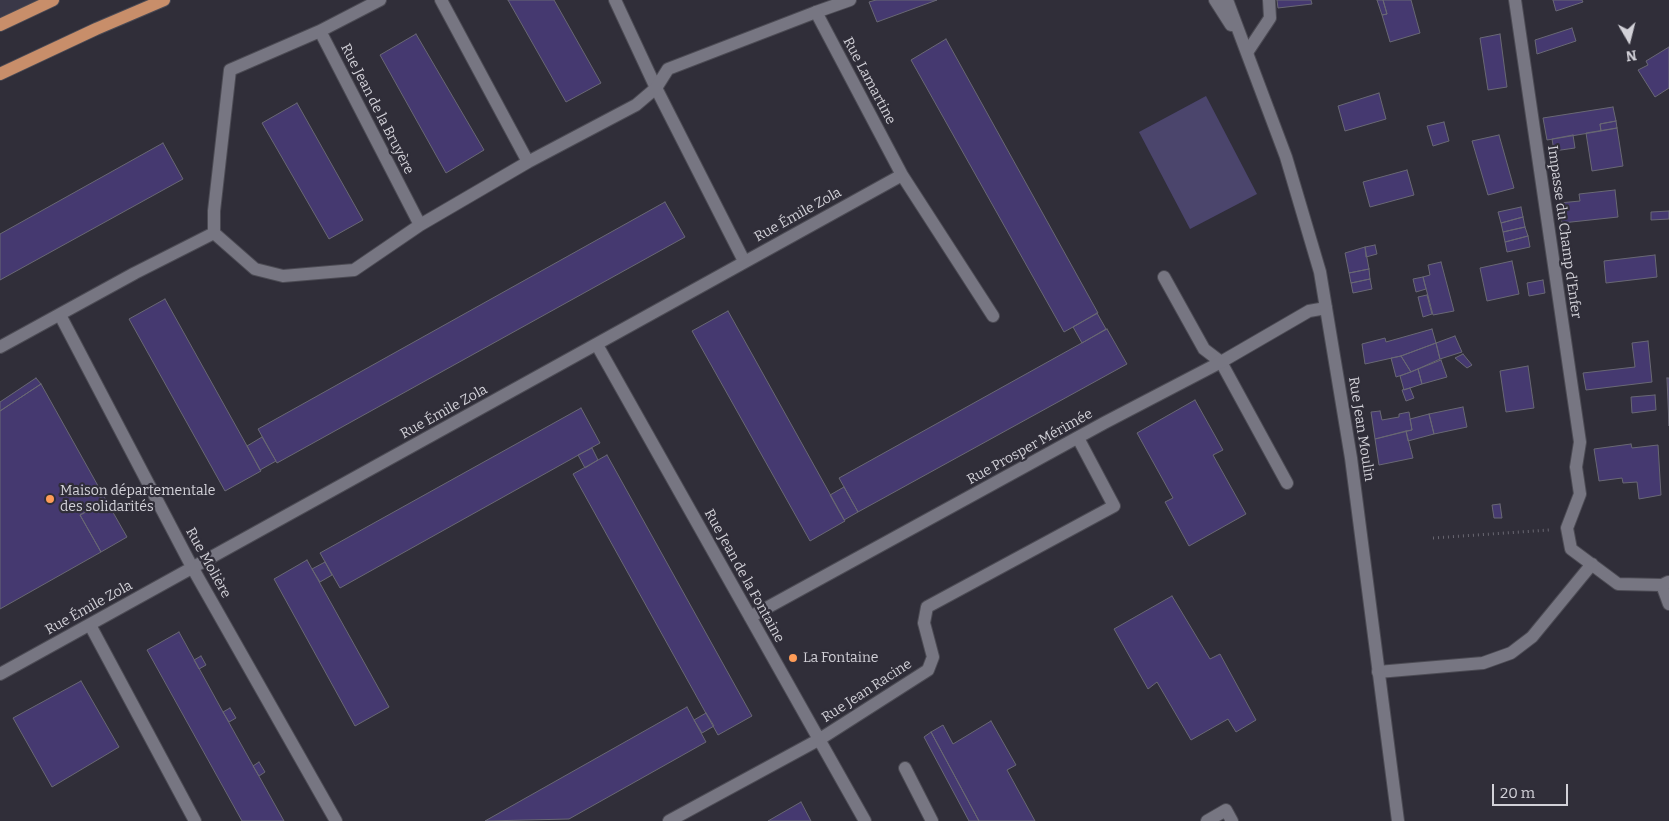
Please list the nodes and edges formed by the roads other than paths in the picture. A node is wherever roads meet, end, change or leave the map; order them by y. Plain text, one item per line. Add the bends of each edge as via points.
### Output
1 (53, 0) edge
2 (164, 0) edge
3 (380, 0) edge
4 (441, 0) edge
5 (615, 0) edge
6 (850, 0) edge
7 (1215, 0) edge
8 (1227, 0) edge
9 (1269, 0) edge
10 (1515, 0) edge
11 (816, 12) junction
12 (0, 25) edge
13 (320, 31) junction
14 (1248, 51) junction
15 (0, 74) edge
16 (656, 88) junction
17 (528, 162) junction
18 (902, 175) junction
19 (420, 226) junction
20 (214, 233) junction
21 (744, 261) junction
22 (1164, 277) dead end
23 (1326, 308) junction
24 (60, 315) junction
25 (993, 316) dead end
26 (597, 345) junction
27 (0, 347) edge
28 (1221, 362) junction
29 (1078, 438) junction
30 (1287, 483) dead end
31 (1592, 564) junction
32 (192, 567) junction
33 (1666, 583) edge
34 (1669, 604) edge
35 (750, 617) junction
36 (90, 626) junction
37 (1378, 672) junction
38 (0, 674) edge
39 (820, 739) junction
40 (905, 768) dead end
41 (195, 821) edge
42 (336, 821) edge
43 (669, 821) edge
44 (865, 821) edge
45 (932, 821) edge
46 (1207, 821) edge
47 (1232, 821) edge
48 (1398, 821) edge

1 - 12 main road
2 - 15 main road
3 - 13 street
4 - 17 street
5 - 16 street
6 - 11 street
7 - 14 street
8 - 14 street
9 - 14 street via 1270,18
10 - 31 street, Impasse du Champ d'Enfer via 1580,442 1576,468 1580,494 1567,528 1571,549
11 - 16 street via 668,70
11 - 18 street, Rue Lamartine
13 - 19 street, Rue Jean de la Bruyère
13 - 20 street via 230,70
14 - 23 street, Rue Jean Moulin via 1286,157 1320,272
16 - 17 street via 636,105
16 - 21 street
17 - 19 street
18 - 21 street, Rue Émile Zola
18 - 25 street, Rue Lamartine
19 - 20 street via 354,270 284,276 255,269
20 - 24 street
21 - 26 street, Rue Émile Zola
22 - 28 street via 1204,349
23 - 28 street, Rue Prosper Mérimée via 1309,311
23 - 37 street, Rue Jean Moulin via 1351,458
24 - 27 street
24 - 32 street, Rue Molière
26 - 32 street, Rue Émile Zola
26 - 35 street, Rue Jean de la Fontaine
28 - 29 street, Rue Prosper Mérimée
28 - 30 street
29 - 35 street, Rue Prosper Mérimée
29 - 39 street, Rue Jean Racine via 1114,506 927,607 924,623 933,658 928,670
31 - 33 street via 1618,584
31 - 37 street via 1532,637 1511,653 1483,663
32 - 36 street, Rue Émile Zola
32 - 42 street, Rue Molière
33 - 34 street
35 - 39 street, Rue Jean de la Fontaine
36 - 38 street, Rue Émile Zola
36 - 41 street
37 - 48 street, Rue Jean Moulin
39 - 43 street, Rue Jean Racine
39 - 44 street, Rue Jean de la Fontaine
40 - 45 street
46 - 47 street via 1226,810

